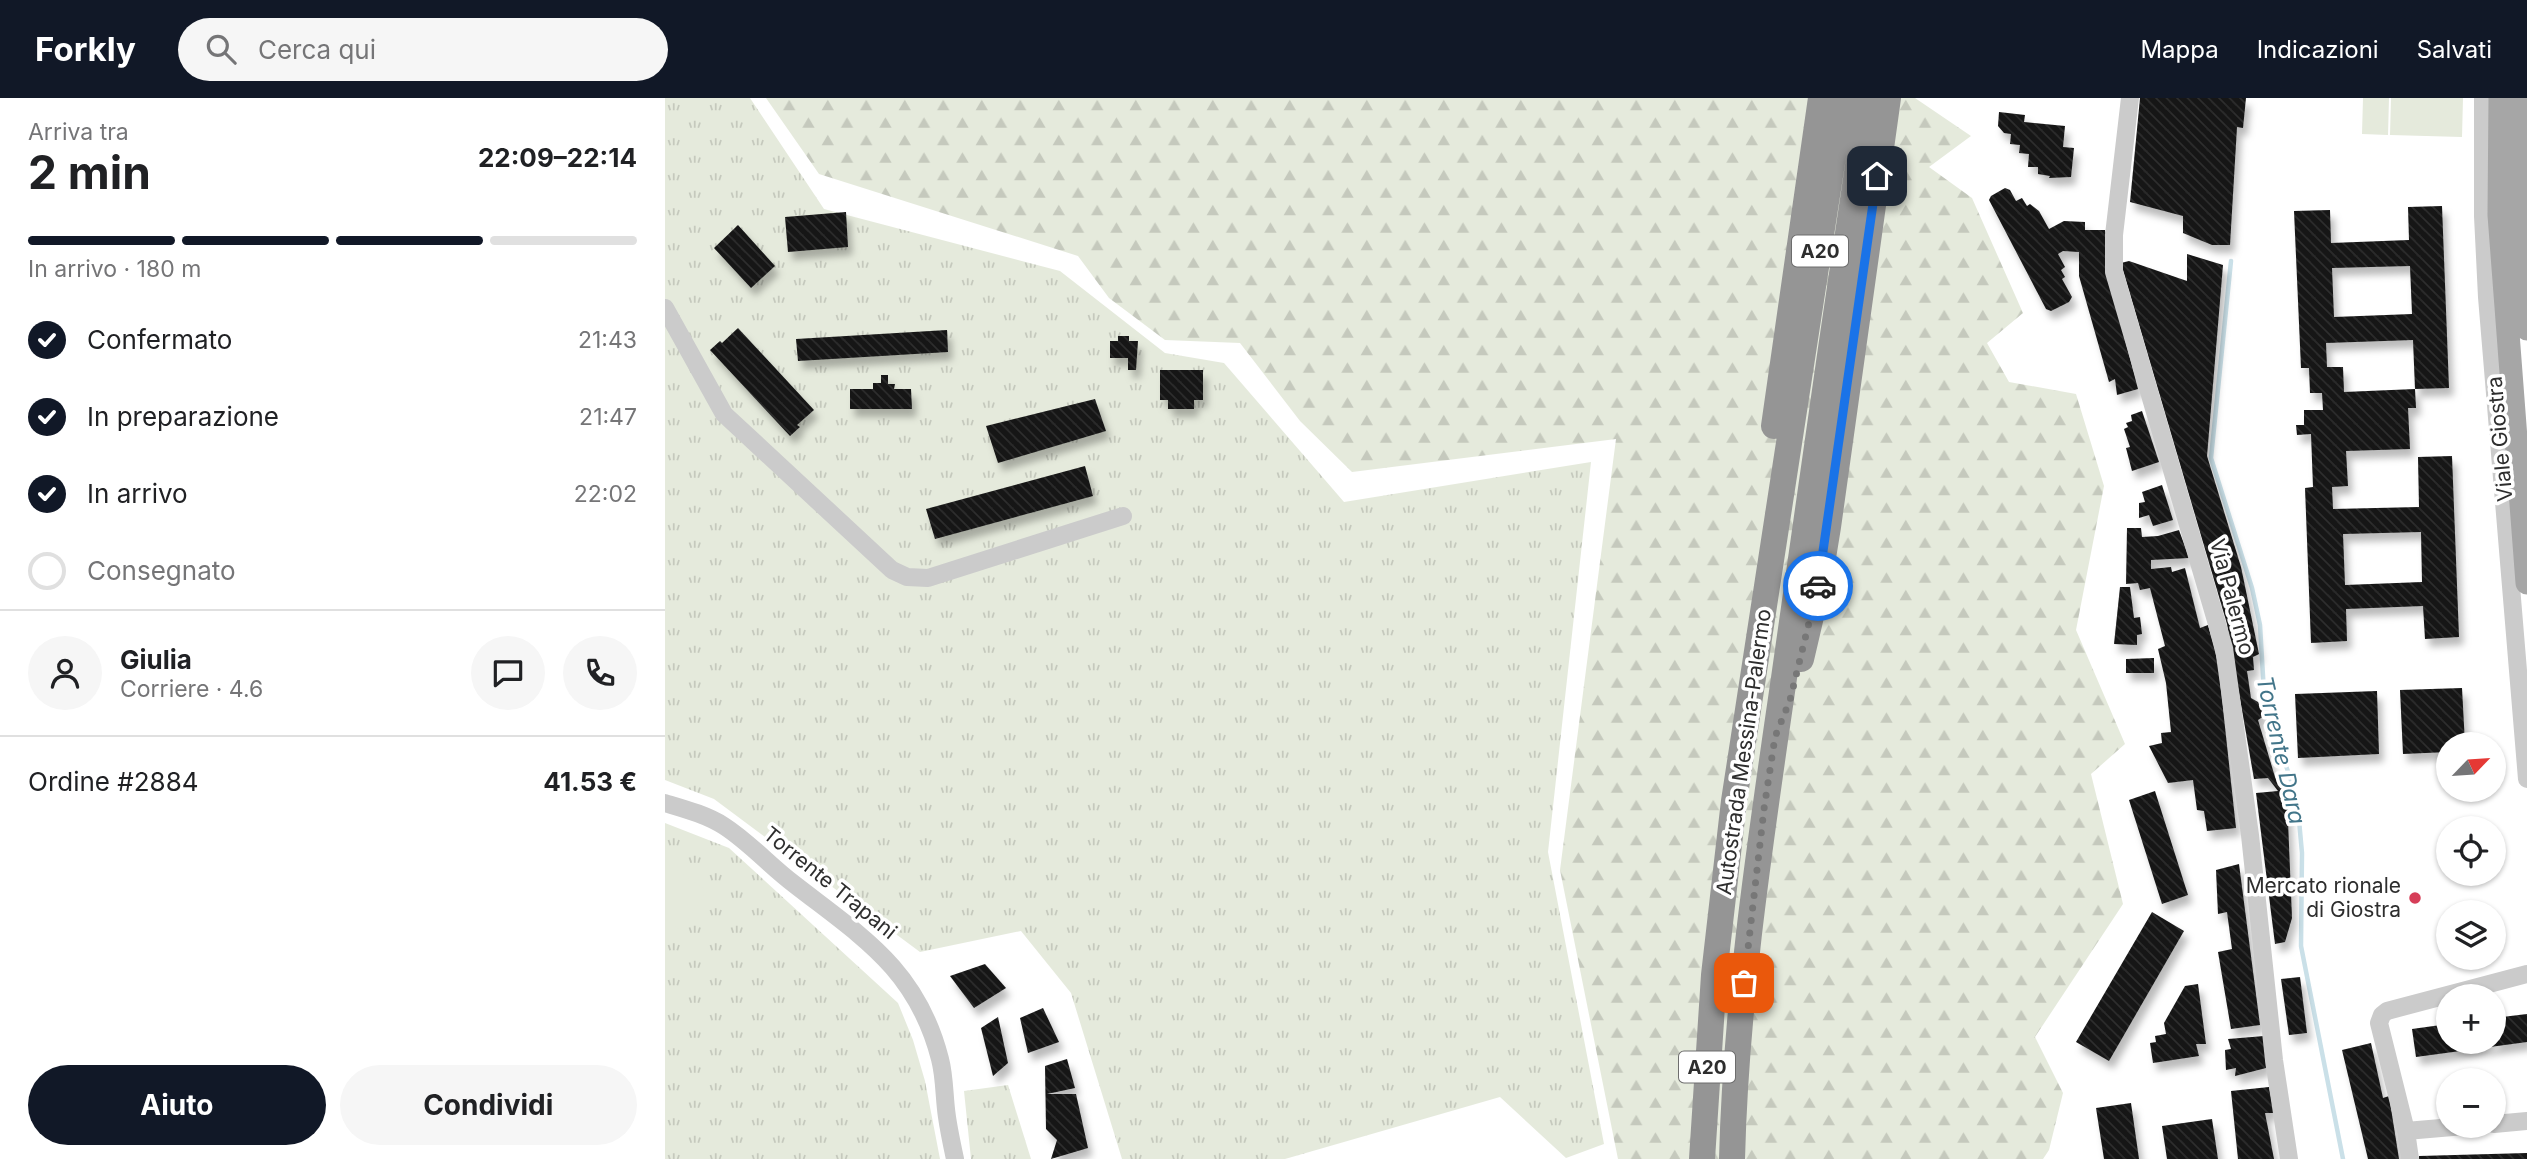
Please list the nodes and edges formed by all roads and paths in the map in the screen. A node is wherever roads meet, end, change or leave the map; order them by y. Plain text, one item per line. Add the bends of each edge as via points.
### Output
1 (1821, 98) edge
2 (1842, 98) edge
3 (1868, 98) edge
4 (1888, 98) edge
5 (2130, 98) edge
6 (2483, 98) edge
7 (2500, 98) edge
8 (2518, 98) edge
9 (2523, 194) edge
10 (665, 307) edge
11 (2527, 329) edge
12 (1123, 516) dead end
13 (2527, 583) edge
14 (1744, 733) junction
15 (1775, 737) junction
16 (2527, 779) edge
17 (665, 803) edge
18 (665, 811) edge
19 (2527, 974) edge
20 (2527, 1121) edge
21 (2506, 1123) edge
22 (2436, 1128) edge
23 (2406, 1131) junction
24 (947, 1159) edge
25 (954, 1159) edge
26 (1702, 1159) edge
27 (1732, 1159) edge
28 (2289, 1159) edge
29 (2410, 1159) edge

1 - 14 highway via 1742,642
2 - 14 highway, Autostrada Messina-Palermo / A20
3 - 15 highway, Autostrada Messina-Palermo / A20
4 - 15 highway via 1819,582 1790,700
5 - 28 street, Via Palermo via 2114,272 2224,648
6 - 16 street, Viale Giostra via 2487,283
7 - 13 main road, Viale Giostra via 2499,215
8 - 9 main road
9 - 11 main road
10 - 12 street via 724,414 892,570 907,577 928,578
14 - 26 highway, Autostrada Messina-Palermo / A20 via 1714,975
15 - 27 highway, Autostrada Messina-Palermo / A20 via 1744,983
17 - 25 street, Torrente Trapani via 724,826 863,936 898,972 919,1003 939,1052
18 - 24 street via 721,834 858,942 893,977 911,1004 936,1066
19 - 23 street via 2382,1015 2379,1023
20 - 21 street
22 - 23 street
23 - 29 street

